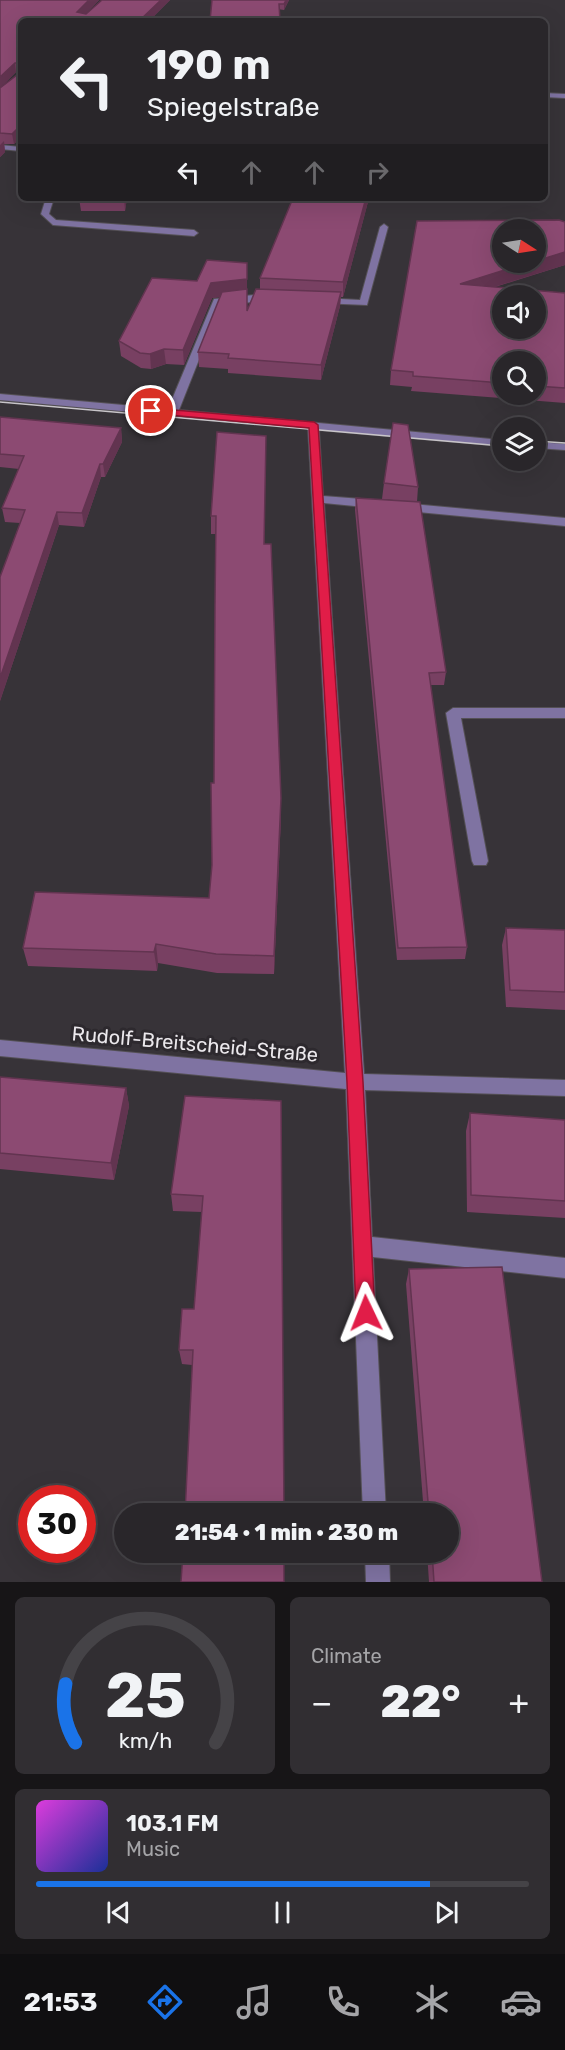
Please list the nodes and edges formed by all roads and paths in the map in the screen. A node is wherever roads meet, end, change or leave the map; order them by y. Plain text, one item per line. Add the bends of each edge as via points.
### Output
1 (548, 95) edge
2 (565, 96) edge
3 (0, 147) edge
4 (18, 149) edge
5 (49, 201) edge
6 (384, 227) dead end
7 (194, 233) dead end
8 (287, 299) edge
9 (309, 300) edge
10 (0, 397) edge
11 (172, 413) junction
12 (314, 425) junction
13 (492, 442) edge
14 (546, 446) edge
15 (565, 447) edge
16 (318, 499) junction
17 (565, 522) edge
18 (565, 713) edge
19 (480, 861) dead end
20 (0, 1048) edge
21 (355, 1082) junction
22 (565, 1089) edge
23 (363, 1246) junction
24 (565, 1268) edge
25 (375, 1503) edge
26 (377, 1563) edge
27 (378, 1582) edge

1 - 2 street
3 - 4 street
5 - 7 street via 45,214 53,222
6 - 9 street via 364,303
8 - 11 street via 217,302
10 - 11 street
11 - 12 street
12 - 13 street
12 - 16 street
14 - 15 street
16 - 17 street
16 - 21 street
18 - 19 street via 453,713
20 - 21 street, Rudolf-Breitscheid-Straße
21 - 22 street, Rudolf-Breitscheid-Straße
21 - 23 street
23 - 24 street
23 - 25 street
26 - 27 street

